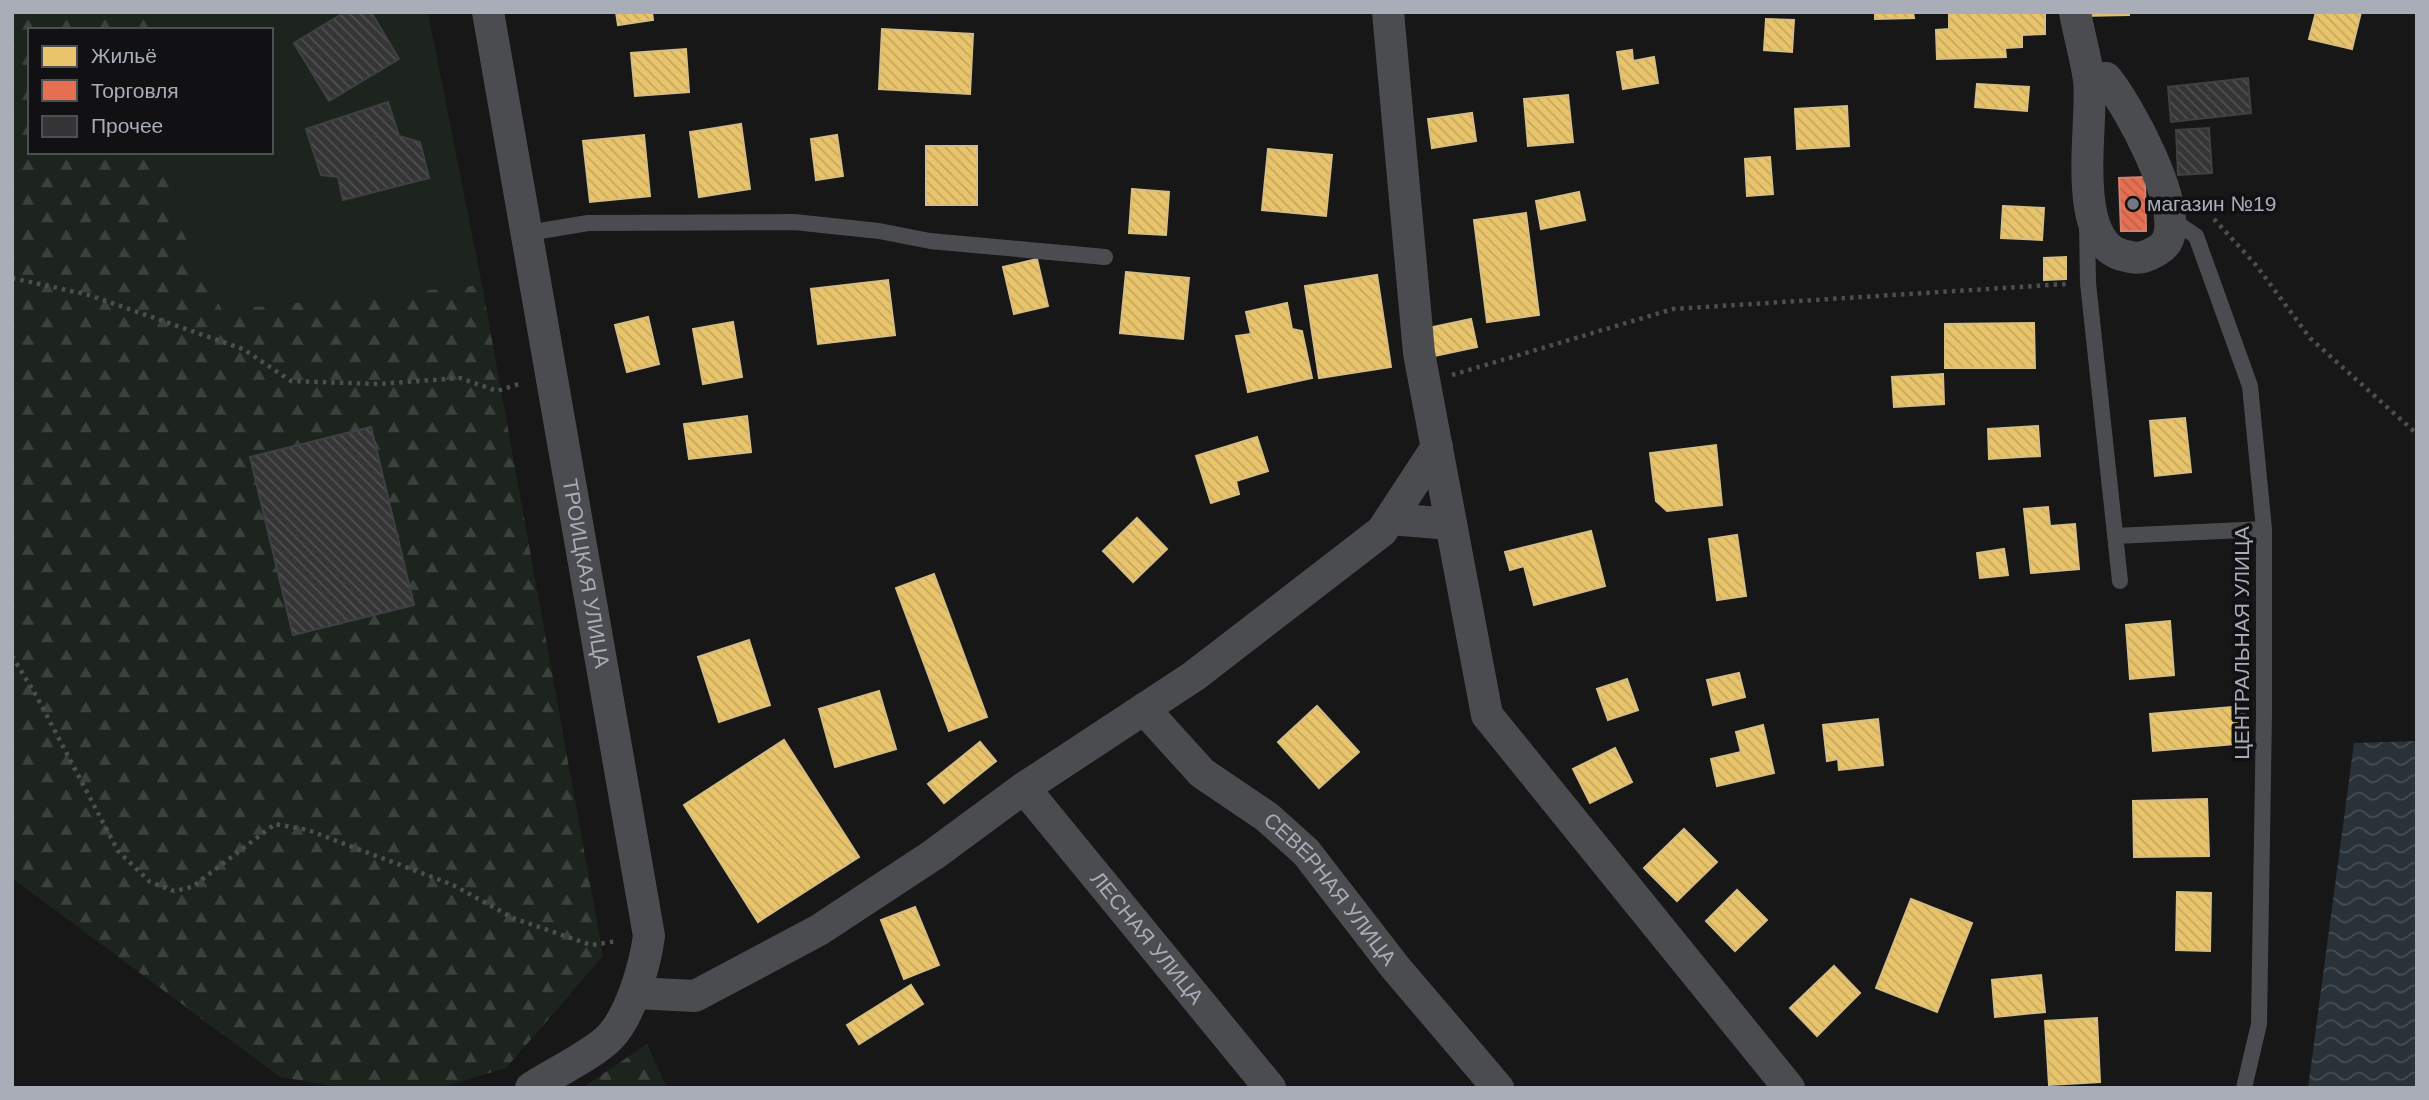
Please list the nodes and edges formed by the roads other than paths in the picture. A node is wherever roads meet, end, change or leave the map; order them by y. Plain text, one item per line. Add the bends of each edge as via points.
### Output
1 (488, 12) edge
2 (1388, 12) edge
3 (2075, 12) edge
4 (2089, 80) junction
5 (2087, 197) junction
6 (2171, 219) junction
7 (528, 233) junction
8 (1105, 257) dead end
9 (1437, 447) junction
10 (1390, 519) junction
11 (1451, 524) junction
12 (2263, 529) junction
13 (2115, 536) junction
14 (2120, 581) dead end
15 (1144, 709) junction
16 (1024, 788) junction
17 (635, 993) junction
18 (531, 1088) edge
19 (1270, 1088) edge
20 (1499, 1088) edge
21 (1789, 1088) edge
22 (2244, 1088) edge

1 - 7 street, ТРОИЦКАЯ УЛИЦА
2 - 9 street via 1424,383
3 - 4 street
4 - 5 street
4 - 6 street via 2106,78 2123,99
5 - 6 street via 2100,236 2115,253 2136,259 2154,254 2167,241
5 - 13 lane via 2088,283
6 - 12 lane, ЦЕНТРАЛЬНАЯ УЛИЦА via 2196,236 2250,386
7 - 8 lane via 588,223 794,222 930,241
7 - 17 street, ТРОИЦКАЯ УЛИЦА via 649,936
9 - 10 street
9 - 11 street
10 - 11 street
10 - 15 street via 1382,531 1194,676
11 - 21 street via 1487,715
12 - 13 lane
12 - 22 lane, ЦЕНТРАЛЬНАЯ УЛИЦА via 2259,1024
13 - 14 lane
15 - 16 street
15 - 20 street, СЕВЕРНАЯ УЛИЦА via 1202,773 1267,817 1306,852 1395,967
16 - 17 street via 819,930 695,996
16 - 19 street, ЛЕСНАЯ УЛИЦА
17 - 18 street, ТРОИЦКАЯ УЛИЦА via 610,1037

